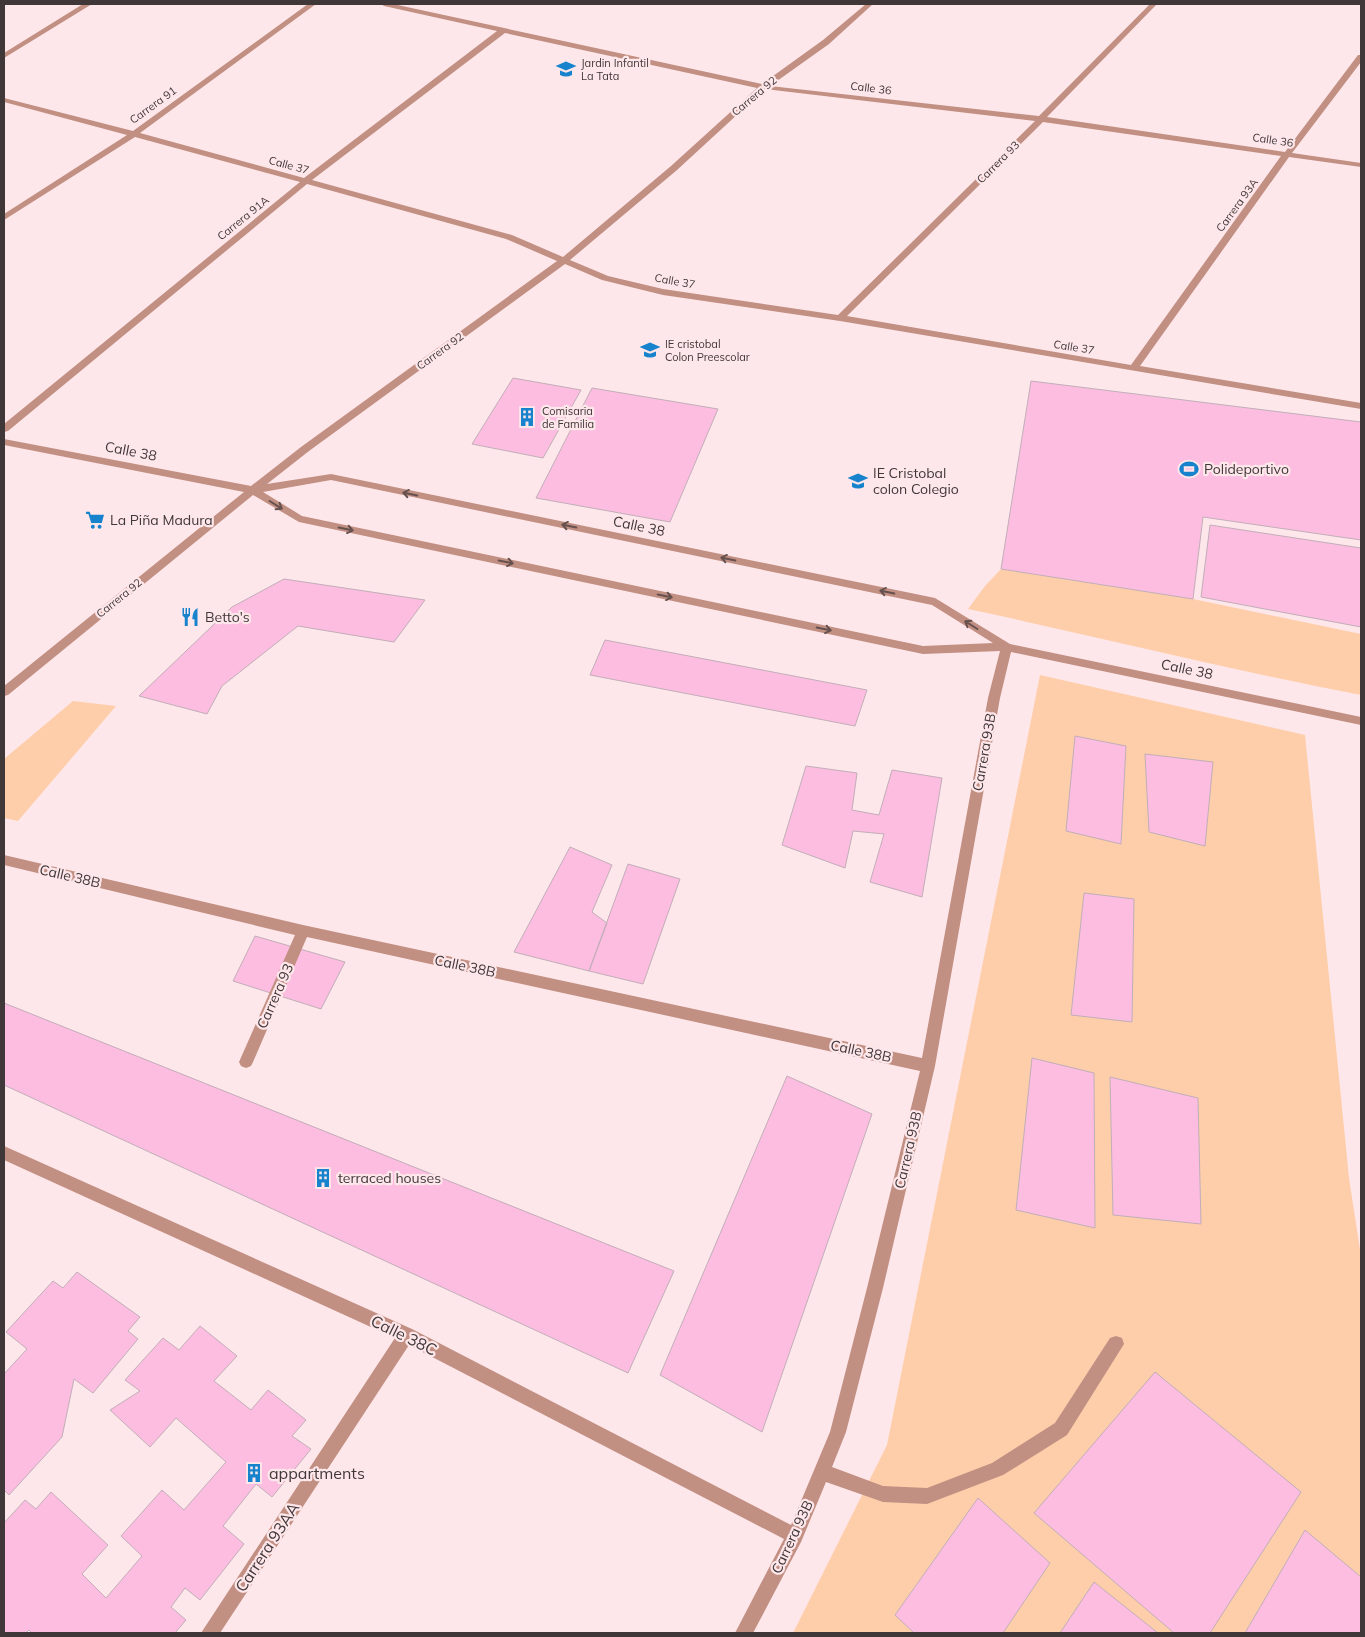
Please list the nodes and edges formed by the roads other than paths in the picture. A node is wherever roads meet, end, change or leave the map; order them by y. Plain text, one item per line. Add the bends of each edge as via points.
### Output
1 (88, 4) edge
2 (312, 4) edge
3 (384, 4) edge
4 (870, 4) edge
5 (1154, 4) edge
6 (502, 31) junction
7 (4, 56) edge
8 (1361, 57) edge
9 (763, 87) junction
10 (4, 100) edge
11 (1041, 119) junction
12 (134, 134) junction
13 (1287, 154) junction
14 (1361, 164) edge
15 (306, 181) junction
16 (4, 218) edge
17 (563, 262) junction
18 (840, 318) junction
19 (1134, 368) junction
20 (1361, 406) edge
21 (4, 429) edge
22 (4, 442) edge
23 (254, 490) junction
24 (1007, 647) junction
25 (4, 692) edge
26 (1361, 721) edge
27 (4, 860) edge
28 (303, 931) junction
29 (246, 1062) dead end
30 (928, 1066) junction
31 (4, 1152) edge
32 (406, 1335) junction
33 (1116, 1344) dead end
34 (821, 1472) junction
35 (795, 1536) junction
36 (210, 1633) edge
37 (744, 1633) edge

1 - 7 street
2 - 12 street, Carrera 91
3 - 6 street, Calle 36
4 - 9 street, Carrera 92 via 826,42
5 - 11 street, Carrera 93
6 - 9 street, Calle 36
6 - 15 street, Carrera 91A
8 - 13 street, Carrera 93A
9 - 11 street, Calle 36
9 - 17 street, Carrera 92
10 - 12 street, Calle 37
11 - 13 street, Calle 36
11 - 18 street, Carrera 93
12 - 15 street, Calle 37
12 - 16 street, Carrera 91
13 - 14 street, Calle 36
13 - 19 street, Carrera 93A
15 - 17 street, Calle 37 via 509,238
15 - 21 street, Carrera 91A
17 - 18 street, Calle 37 via 605,278 663,292
17 - 23 street, Carrera 92 via 305,449
18 - 19 street, Calle 37
19 - 20 street, Calle 37
22 - 23 street, Calle 38
23 -> 24 street, Calle 38 via 299,519 913,648
24 -> 23 street, Calle 38 via 935,602 331,477
23 - 25 street, Carrera 92
24 - 26 street, Calle 38
24 - 30 street, Carrera 93B via 994,698
27 - 28 street, Calle 38B
28 - 29 street, Carrera 93
28 - 30 street, Calle 38B
30 - 34 street, Carrera 93B via 838,1432
31 - 32 street, Calle 38C
32 - 35 street, Calle 38C
32 - 36 street, Carrera 93AA
33 - 34 street via 1061,1429 996,1469 927,1496 883,1494
34 - 35 street, Carrera 93B
35 - 37 street, Carrera 93B

